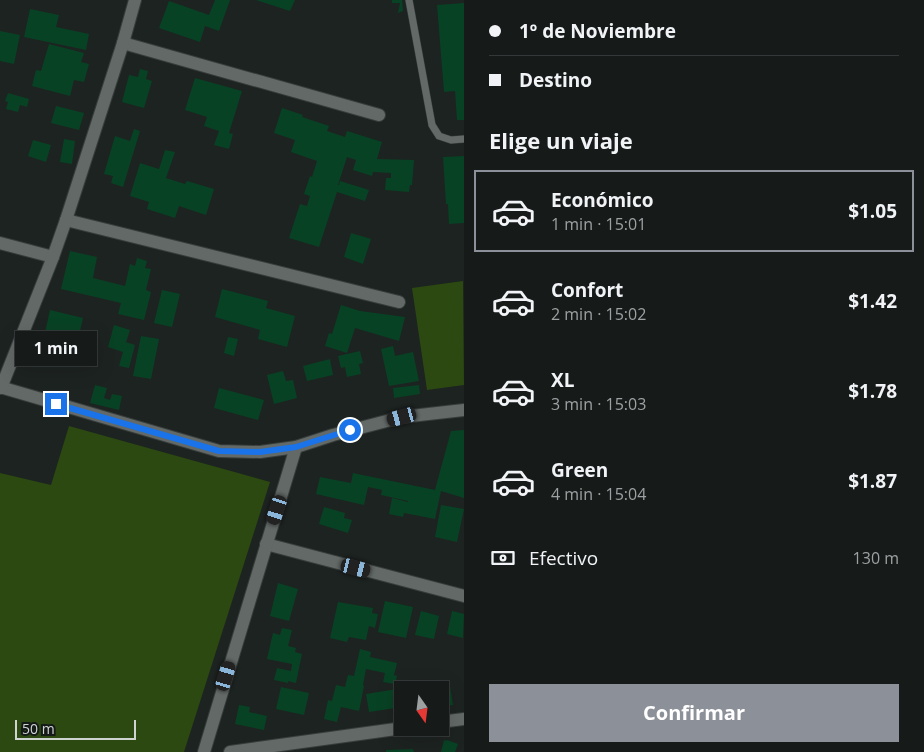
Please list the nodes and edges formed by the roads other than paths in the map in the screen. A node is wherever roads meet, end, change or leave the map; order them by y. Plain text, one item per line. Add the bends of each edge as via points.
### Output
1 (135, 0) edge
2 (408, 0) edge
3 (123, 43) junction
4 (379, 115) dead end
5 (464, 138) edge
6 (66, 220) junction
7 (0, 243) edge
8 (54, 257) junction
9 (400, 302) dead end
10 (1, 388) edge
11 (464, 410) edge
12 (296, 447) junction
13 (266, 544) junction
14 (464, 596) edge
15 (464, 719) edge
16 (449, 721) edge
17 (394, 729) edge
18 (204, 752) edge
19 (230, 752) edge

1 - 3 street
2 - 5 lane via 432,124 439,136 451,140
3 - 4 street
3 - 6 street
6 - 8 street
6 - 9 street
7 - 8 street
8 - 10 street
10 - 12 street via 219,451 260,452
11 - 12 street via 402,417
12 - 13 street
13 - 14 street
13 - 18 street
15 - 16 street
17 - 19 street

